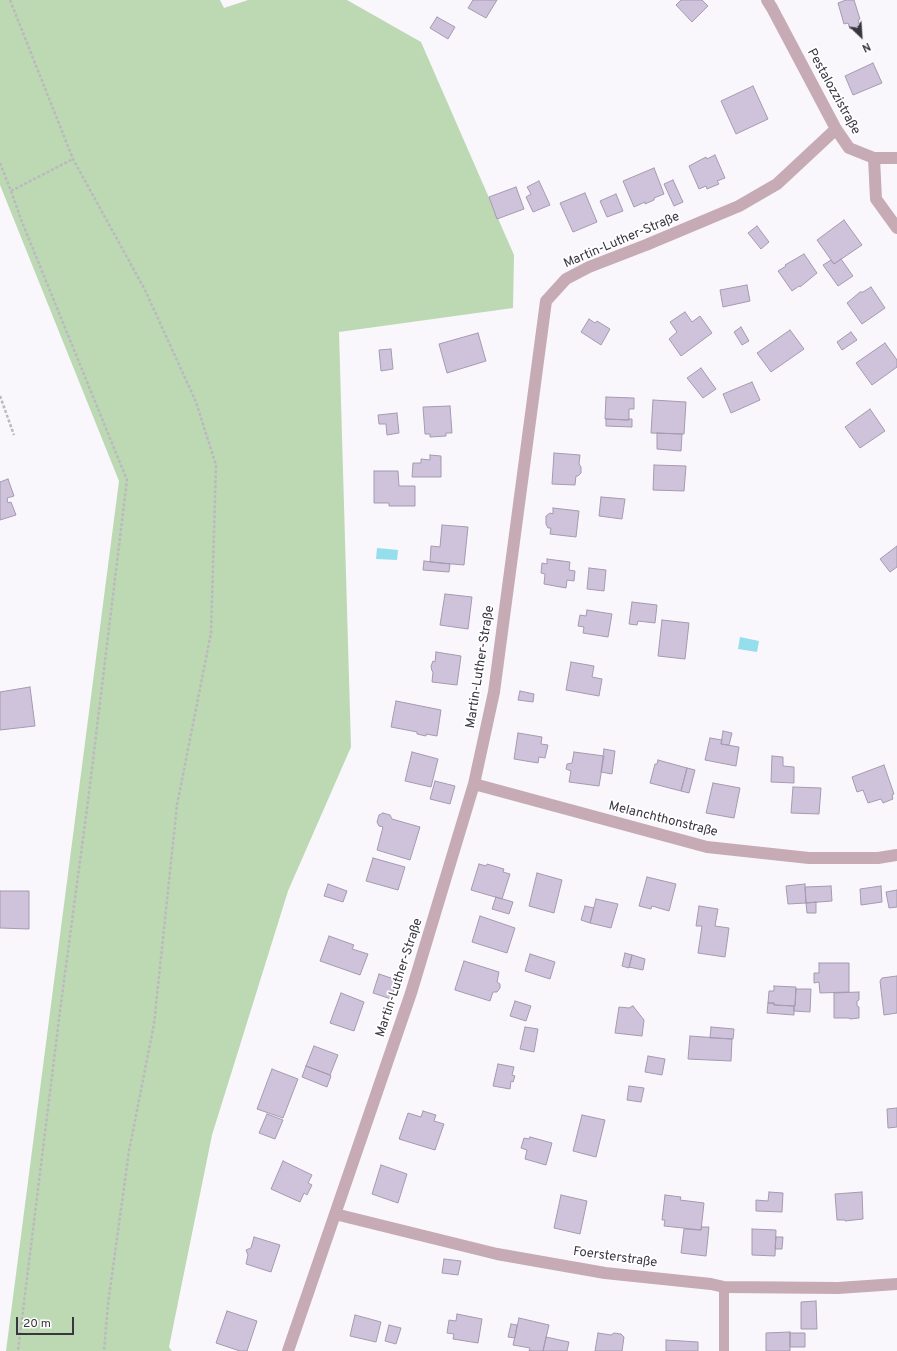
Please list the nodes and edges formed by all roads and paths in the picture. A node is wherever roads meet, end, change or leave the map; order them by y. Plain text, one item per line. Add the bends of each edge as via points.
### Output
1 (10, 0) edge
2 (767, 0) edge
3 (836, 129) junction
4 (874, 158) junction
5 (897, 158) edge
6 (73, 159) junction
7 (0, 163) edge
8 (11, 191) junction
9 (897, 228) edge
10 (0, 396) edge
11 (14, 435) dead end
12 (474, 784) junction
13 (897, 855) edge
14 (335, 1214) junction
15 (897, 1284) edge
16 (724, 1287) junction
17 (18, 1351) edge
18 (104, 1351) edge
19 (288, 1351) edge
20 (724, 1351) edge

1 - 6 path
2 - 3 street, Pestalozzistraße
3 - 4 street, Pestalozzistraße via 849,148
3 - 12 street, Martin-Luther-Straße via 777,184 739,206 589,267 566,279 546,301 494,692
4 - 5 street
4 - 9 street via 876,199
6 - 8 path
6 - 18 path via 145,290 196,402 216,465 211,633 176,805 154,1024 129,1151
7 - 8 path
8 - 17 path via 127,480
10 - 11 path
12 - 13 street, Melanchthonstraße via 707,847 809,858 878,858
12 - 14 street, Martin-Luther-Straße via 411,993
14 - 16 street, Foersterstraße via 497,1254 605,1273
14 - 19 street, Martin-Luther-Straße
15 - 16 street, Foersterstraße via 838,1288
16 - 20 lane

